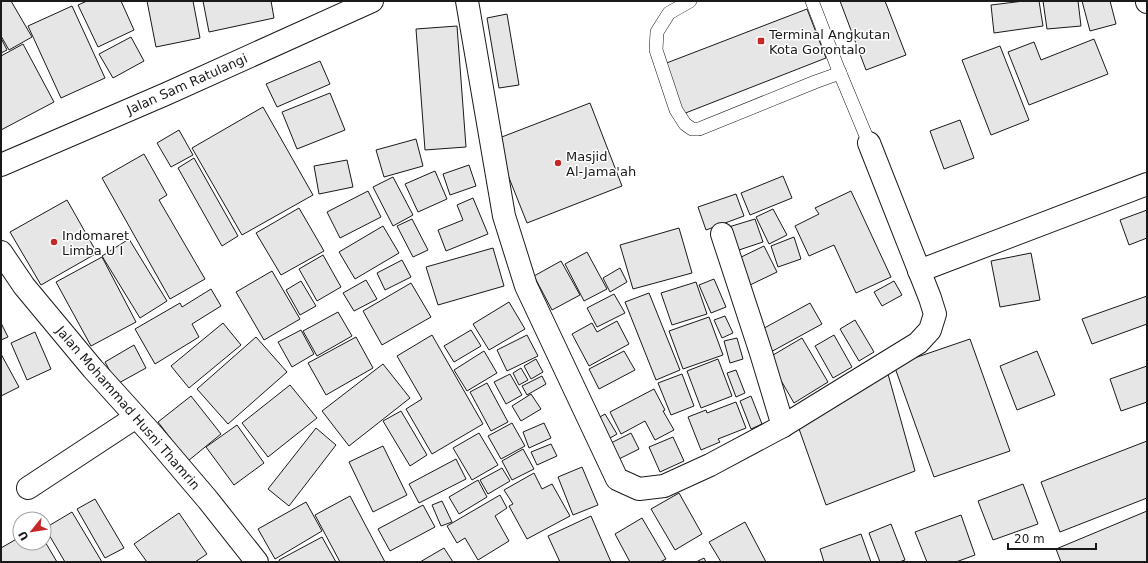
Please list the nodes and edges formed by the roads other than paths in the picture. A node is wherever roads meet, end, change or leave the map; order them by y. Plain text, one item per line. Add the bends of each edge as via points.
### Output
1 (372, 1) edge
2 (467, 1) edge
3 (690, 1) edge
4 (812, 1) edge
5 (840, 73) junction
6 (869, 143) joint
7 (1, 165) edge
8 (1147, 184) edge
9 (722, 234) dead end
10 (1, 252) edge
11 (919, 271) junction
12 (136, 416) junction
13 (783, 426) junction
14 (28, 488) dead end
15 (256, 562) edge

1 - 7 street, Jalan Sam Ratulangi
2 - 13 street via 504,216 526,286 617,479 639,489 664,486
3 - 5 lane via 669,13 657,32 656,50 676,110 685,124 692,129 699,129
4 - 5 lane
5 - 6 lane
6 - 11 street
8 - 11 street
9 - 13 street
10 - 12 street, Jalan Mohammad Husni Thamrin via 24,286
11 - 13 street via 934,314 930,330 918,343
12 - 14 street
12 - 15 street, Jalan Mohammad Husni Thamrin via 208,500

